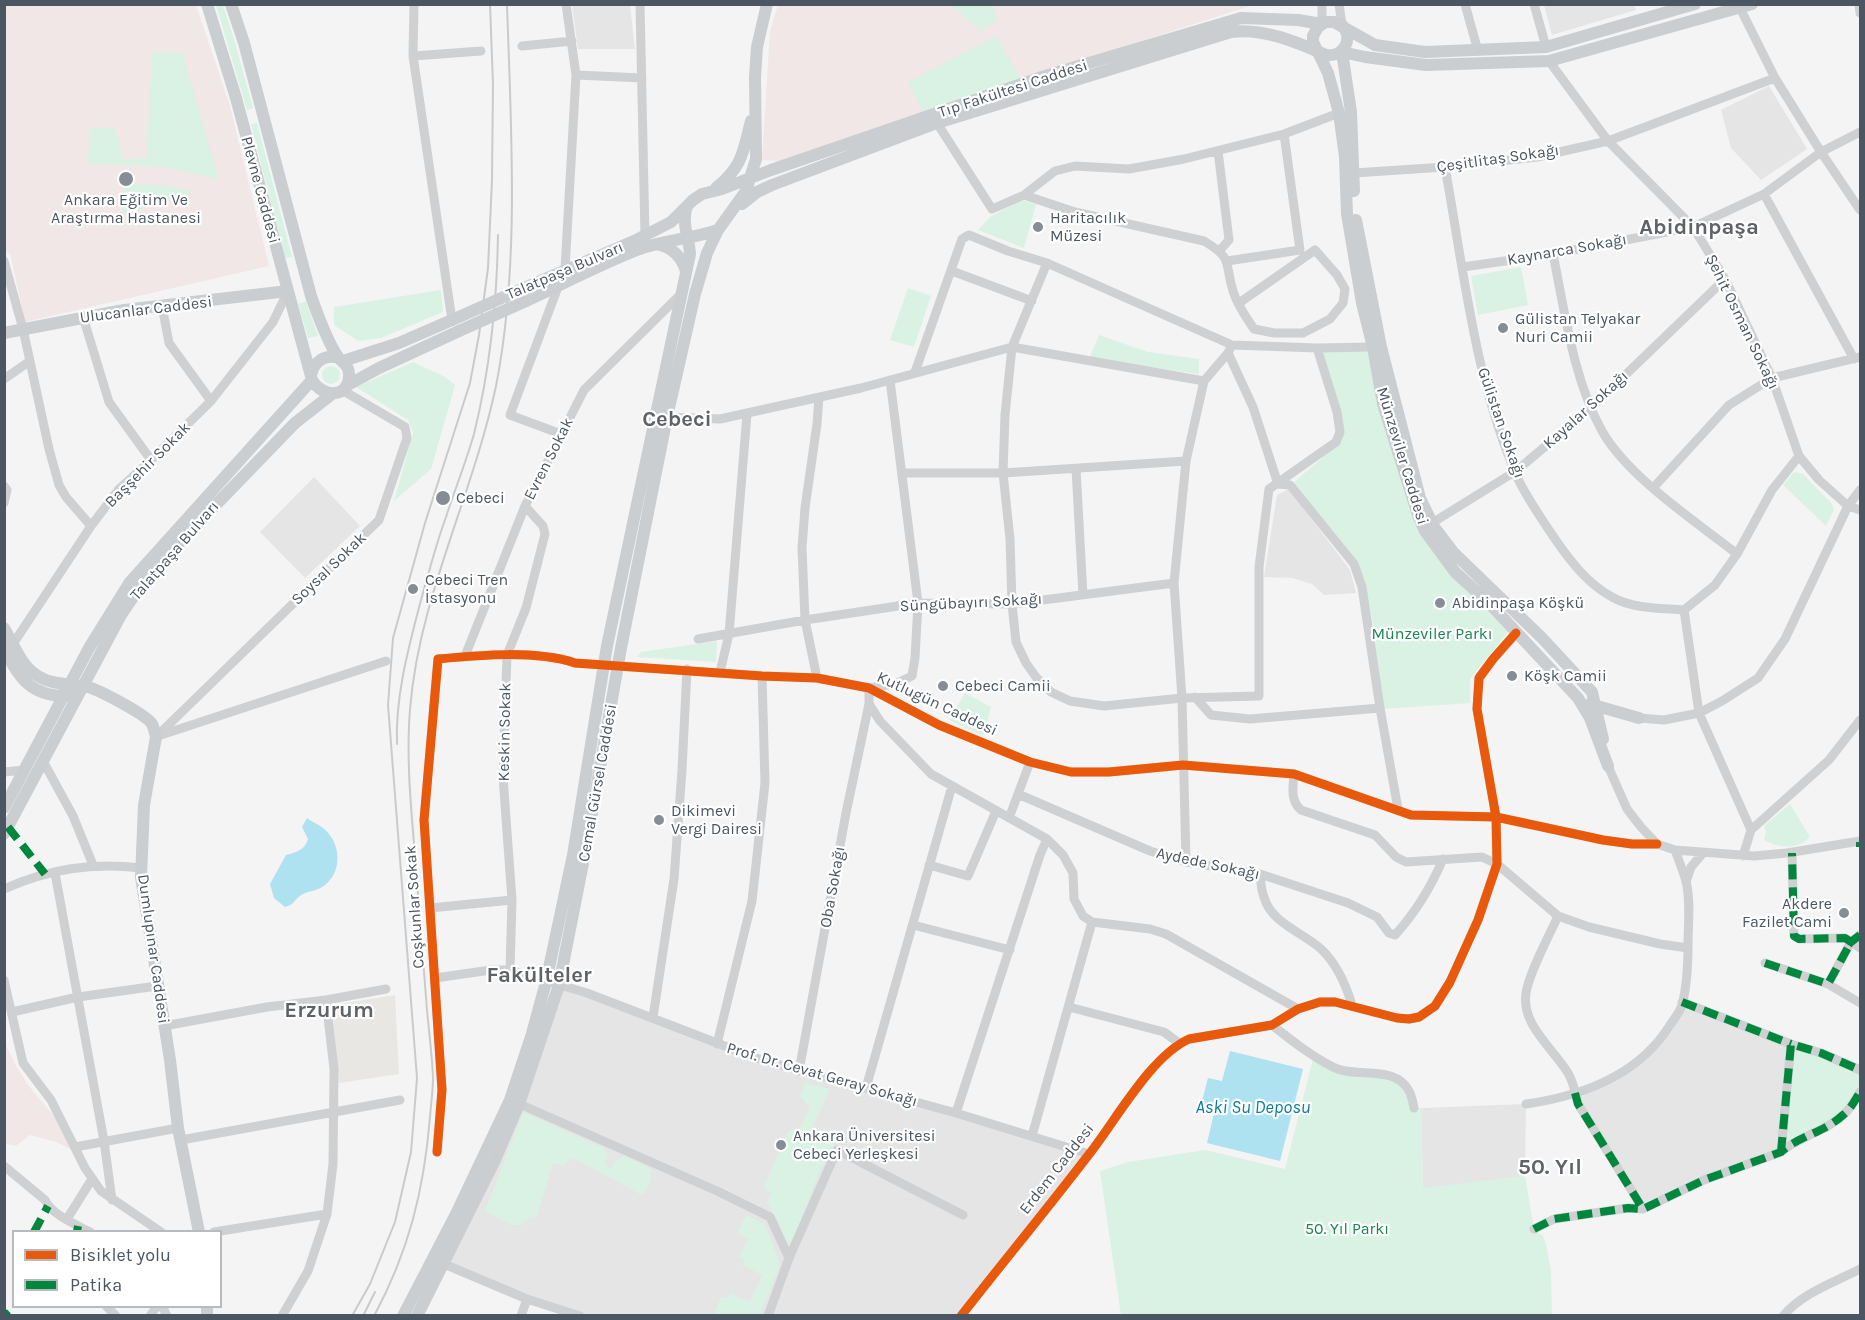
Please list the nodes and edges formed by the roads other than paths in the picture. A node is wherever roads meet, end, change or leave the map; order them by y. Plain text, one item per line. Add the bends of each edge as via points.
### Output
1 (207, 4) edge
2 (231, 4) edge
3 (414, 4) edge
4 (566, 4) edge
5 (640, 4) edge
6 (767, 4) edge
7 (1322, 4) edge
8 (1339, 4) edge
9 (1465, 4) edge
10 (1534, 4) edge
11 (1695, 4) edge
12 (1752, 4) edge
13 (1859, 4) edge
14 (1739, 6) edge
15 (1860, 13) edge
16 (1322, 24) junction
17 (1342, 25) junction
18 (572, 41) junction
19 (522, 46) dead end
20 (1546, 47) junction
21 (481, 51) dead end
22 (1318, 51) junction
23 (1478, 51) junction
24 (1342, 52) junction
25 (413, 56) junction
26 (1549, 61) junction
27 (576, 75) junction
28 (642, 78) junction
29 (1775, 78) junction
30 (755, 108) junction
31 (1345, 113) junction
32 (937, 123) junction
33 (1860, 132) edge
34 (1284, 134) junction
35 (1608, 141) junction
36 (1218, 151) junction
37 (1821, 152) junction
38 (1445, 167) junction
39 (1354, 172) junction
40 (751, 178) junction
41 (711, 192) junction
42 (1764, 194) junction
43 (1024, 195) junction
44 (687, 206) junction
45 (1860, 210) edge
46 (729, 215) junction
47 (1694, 227) junction
48 (718, 230) junction
49 (689, 238) junction
50 (650, 240) junction
51 (1220, 250) junction
52 (1553, 254) junction
53 (4, 261) edge
54 (1227, 261) junction
55 (1047, 263) junction
56 (1463, 267) junction
57 (565, 269) junction
58 (952, 271) junction
59 (686, 272) junction
60 (1725, 279) junction
61 (558, 286) junction
62 (288, 291) junction
63 (681, 294) junction
64 (1032, 302) junction
65 (1239, 303) junction
66 (162, 306) junction
67 (83, 317) junction
68 (456, 325) junction
69 (23, 329) junction
70 (4, 333) edge
71 (1012, 347) junction
72 (1373, 347) junction
73 (1317, 348) junction
74 (1230, 349) junction
75 (1857, 358) edge
76 (341, 359) junction
77 (30, 361) junction
78 (915, 372) junction
79 (312, 378) junction
80 (1772, 378) junction
81 (4, 379) edge
82 (890, 380) junction
83 (1204, 381) junction
84 (340, 390) junction
85 (819, 397) junction
86 (211, 400) junction
87 (1592, 407) junction
88 (747, 414) junction
89 (667, 417) junction
90 (561, 434) junction
91 (1799, 456) junction
92 (151, 460) junction
93 (1186, 461) junction
94 (1076, 469) junction
95 (1516, 471) junction
96 (902, 473) junction
97 (1003, 473) junction
98 (1278, 484) junction
99 (6, 488) edge
100 (1653, 488) junction
101 (1860, 490) edge
102 (4, 503) edge
103 (525, 506) junction
104 (1848, 506) junction
105 (1860, 510) edge
106 (1432, 523) junction
107 (91, 526) junction
108 (1737, 554) junction
109 (1174, 583) junction
110 (1083, 595) junction
111 (918, 603) junction
112 (1012, 604) junction
113 (1683, 610) junction
114 (806, 620) junction
115 (4, 628) edge
116 (1516, 633) junction
117 (729, 634) junction
118 (698, 639) dead end
119 (9, 646) edge
120 (507, 655) junction
121 (465, 656) junction
122 (438, 659) joint
123 (386, 661) dead end
124 (604, 664) junction
125 (619, 664) junction
126 (687, 669) junction
127 (720, 672) junction
128 (762, 676) junction
129 (818, 678) junction
130 (869, 688) junction
131 (66, 691) junction
132 (80, 691) junction
133 (1592, 692) junction
134 (1182, 698) junction
135 (1195, 698) junction
136 (1578, 698) junction
137 (869, 704) junction
138 (1596, 707) junction
139 (1380, 708) junction
140 (1616, 713) junction
141 (1699, 714) junction
142 (1639, 718) junction
143 (1860, 721) edge
144 (1600, 722) junction
145 (156, 737) junction
146 (43, 761) junction
147 (1030, 762) junction
148 (1183, 765) junction
149 (1608, 766) junction
150 (25, 770) junction
151 (4, 772) edge
152 (1294, 774) junction
153 (952, 786) junction
154 (1018, 794) junction
155 (4, 808) edge
156 (1398, 809) junction
157 (996, 811) junction
158 (1496, 817) junction
159 (1009, 818) junction
160 (1751, 830) junction
161 (4, 834) edge
162 (1047, 839) junction
163 (1860, 842) edge
164 (1657, 844) junction
165 (1860, 847) edge
166 (1675, 850) junction
167 (1792, 852) junction
168 (1703, 853) junction
169 (1743, 856) junction
170 (1443, 859) junction
171 (1186, 862) junction
172 (1497, 864) junction
173 (93, 865) junction
174 (929, 865) junction
175 (141, 868) junction
176 (55, 873) junction
177 (1260, 874) junction
178 (1686, 882) junction
179 (4, 889) edge
180 (512, 900) junction
181 (430, 908) junction
182 (1558, 916) junction
183 (1092, 922) junction
184 (913, 925) junction
185 (1860, 935) edge
186 (1851, 942) junction
187 (1688, 948) junction
188 (1860, 948) edge
189 (1010, 950) junction
190 (1766, 963) dead end
191 (510, 970) junction
192 (435, 978) junction
193 (4, 980) edge
194 (553, 984) junction
195 (1828, 984) junction
196 (158, 986) junction
197 (386, 989) dead end
198 (78, 997) junction
199 (326, 1000) junction
200 (1682, 1002) junction
201 (1860, 1003) edge
202 (1352, 1005) junction
203 (1069, 1007) junction
204 (1298, 1009) junction
205 (12, 1012) junction
206 (652, 1017) junction
207 (1272, 1025) junction
208 (164, 1026) junction
209 (717, 1044) junction
210 (1179, 1044) junction
211 (1791, 1044) junction
212 (1860, 1070) edge
213 (799, 1071) junction
214 (866, 1088) junction
215 (1860, 1092) edge
216 (1575, 1093) junction
217 (400, 1100) dead end
218 (514, 1102) junction
219 (1526, 1104) dead end
220 (1414, 1108) dead end
221 (333, 1112) junction
222 (956, 1113) junction
223 (180, 1134) junction
224 (1032, 1136) junction
225 (104, 1142) junction
226 (75, 1147) junction
227 (437, 1152) dead end
228 (1781, 1152) junction
229 (1089, 1154) junction
230 (4, 1166) edge
231 (92, 1179) junction
232 (112, 1200) junction
233 (1643, 1209) junction
234 (327, 1214) junction
235 (963, 1215) dead end
236 (66, 1219) junction
237 (1534, 1229) dead end
238 (86, 1230) edge
239 (159, 1230) edge
240 (199, 1230) edge
241 (222, 1231) edge
242 (789, 1258) junction
243 (444, 1264) junction
244 (1860, 1269) edge
245 (527, 1299) junction
246 (282, 1316) edge
247 (404, 1316) edge
248 (417, 1316) edge
249 (521, 1316) edge
250 (580, 1316) edge
251 (768, 1316) edge
252 (961, 1316) edge
253 (1783, 1316) edge

1 - 62 main road, Plevne Caddesi
2 - 76 main road, Plevne Caddesi via 306,278 319,317
3 - 25 street
4 - 18 street
5 - 28 street
6 - 30 main road via 757,47
7 - 16 street
8 - 17 street
9 - 23 street
10 - 20 street
11 - 20 main road
12 - 14 main road
13 - 15 street
14 - 26 main road
14 - 29 street
16 - 17 main road via 1330,21
16 - 22 main road via 1313,36
16 - 40 main road, Tıp Fakültesi Caddesi via 1241,18 1228,21 1045,76
17 - 23 main road via 1375,45 1425,52
17 - 24 main road via 1348,39
18 - 19 street
18 - 27 street
20 - 23 main road
21 - 25 street
22 - 24 main road via 1330,56
22 - 31 main road, Münzeviler Caddesi
22 - 32 main road, Tıp Fakültesi Caddesi via 1260,32 1232,32
24 - 26 main road via 1426,65
24 - 31 main road, Münzeviler Caddesi
25 - 68 street
26 - 35 street, Şehit Osman Sokağı
27 - 28 street
27 - 57 street
28 - 50 street
29 - 35 street, Çeşitlitaş Sokağı
29 - 37 street
30 - 40 main road via 756,159
30 - 41 main road via 742,157
31 - 34 street
31 - 39 main road, Münzeviler Caddesi
31 - 72 main road, Münzeviler Caddesi via 1347,214
32 - 43 street via 992,209
32 - 46 main road, Tıp Fakültesi Caddesi via 772,185
33 - 37 street, Kaynarca Sokağı
34 - 36 street
34 - 54 street via 1300,250
35 - 38 street, Çeşitlitaş Sokağı via 1538,157
35 - 47 street, Şehit Osman Sokağı
36 - 43 street via 1130,169 1075,166 1055,171
36 - 51 street via 1229,240
37 - 42 street, Kaynarca Sokağı
37 - 45 street
38 - 39 street, Çeşitlitaş Sokağı
38 - 56 street, Gülistan Sokağı
39 - 106 main road, Münzeviler Caddesi via 1355,216 1381,347 1420,498
40 - 41 main road, Tıp Fakültesi Caddesi
40 - 46 main road
41 - 44 main road, Talatpaşa Bulvarı
41 - 46 main road via 727,201
42 - 47 street, Kaynarca Sokağı
42 - 75 street
43 - 51 street via 1075,212 1204,241
44 - 49 main road via 684,222
44 - 50 main road, Talatpaşa Bulvarı
46 - 48 main road
47 - 52 street, Kaynarca Sokağı
47 - 60 street, Şehit Osman Sokağı
48 - 49 main road
48 - 89 main road, Cemal Gürsel Caddesi via 697,286
49 - 50 main road, Talatpaşa Bulvarı
49 - 59 main road, Cemal Gürsel Caddesi
50 - 57 main road, Talatpaşa Bulvarı
50 - 59 main road via 668,247 682,260
50 - 61 main road, Talatpaşa Bulvarı via 637,250
51 - 54 street
52 - 56 street, Kaynarca Sokağı
52 - 87 street via 1575,359
53 - 69 street
54 - 65 street
55 - 58 street via 969,235 962,238
55 - 64 street
55 - 74 street
56 - 95 street, Gülistan Sokağı via 1479,357
57 - 68 main road, Talatpaşa Bulvarı, bridge
58 - 64 street
58 - 78 street
59 - 63 main road, Cemal Gürsel Caddesi
60 - 80 street, Şehit Osman Sokağı
60 - 87 street, Kayalar Sokağı
61 - 68 main road, Talatpaşa Bulvarı, bridge
61 - 90 street via 510,415
62 - 66 main road, Ulucanlar Caddesi
62 - 79 main road, Plevne Caddesi
62 - 86 street, Başşehir Sokak via 273,322
63 - 90 street, Evren Sokak via 584,390
63 - 124 main road, Cemal Gürsel Caddesi
64 - 71 street
65 - 65 street via 1315,250 1346,289 1343,303 1330,319 1303,333 1254,329
66 - 67 main road, Ulucanlar Caddesi
66 - 86 street via 169,343
67 - 69 main road, Ulucanlar Caddesi
67 - 92 street via 109,402
68 - 76 main road, Talatpaşa Bulvarı
68 - 84 main road, Talatpaşa Bulvarı
69 - 70 main road, Ulucanlar Caddesi
69 - 77 street
71 - 78 street
71 - 83 street
71 - 97 street
72 - 73 street
72 - 116 main road, Münzeviler Caddesi via 1388,422 1425,531 1455,572
73 - 74 street
73 - 98 street via 1340,432 1336,442
74 - 83 street
74 - 98 street
75 - 80 street
76 - 79 main road, Talatpaşa Bulvarı via 321,358 313,367
76 - 84 main road via 349,371 348,381
77 - 81 street
77 - 107 street via 59,485
78 - 82 street
79 - 84 main road via 322,392
79 - 131 main road, Talatpaşa Bulvarı via 130,582
80 - 91 street, Şehit Osman Sokağı
80 - 100 street via 1729,405
82 - 85 street
82 - 96 street
83 - 93 street
84 - 132 main road, Talatpaşa Bulvarı via 295,423 157,567 121,615
84 - 145 street, Soysal Sokak via 405,427 407,438 379,520
85 - 88 street
85 - 114 street via 802,548
86 - 92 street, Başşehir Sokak
87 - 95 street, Kayalar Sokağı
87 - 100 street via 1603,432
88 - 89 street via 720,419
88 - 117 street
89 - 125 main road, Cemal Gürsel Caddesi
90 - 103 street, Evren Sokak
91 - 104 street, Şehit Osman Sokağı
91 - 108 street via 1772,490
92 - 107 street, Başşehir Sokak via 119,489
93 - 94 street
93 - 109 street
94 - 97 street
94 - 110 street
95 - 106 street, Kayalar Sokağı
95 - 113 street, Gülistan Sokağı via 1545,525 1586,578 1612,597 1634,606
96 - 97 street
96 - 111 street
97 - 112 street
98 - 135 street via 1269,489 1259,567 1259,696
98 - 139 street via 1290,485 1354,564 1362,587
99 - 102 street
100 - 108 street
101 - 104 street
103 - 120 street, Keskin Sokak via 543,526 544,543 526,608
103 - 121 street, Evren Sokak
104 - 105 street, Şehit Osman Sokağı
104 - 141 street via 1785,639 1758,678
106 - 133 main road, Münzeviler Caddesi via 1453,552
107 - 119 street, Başşehir Sokak
108 - 113 street via 1716,585
109 - 110 street, Süngübayırı Sokağı
109 - 134 street
110 - 112 street, Süngübayırı Sokağı
111 - 112 street, Süngübayırı Sokağı
111 - 114 street, Süngübayırı Sokağı
111 - 130 street via 912,676 895,684
112 - 134 street via 1016,642 1026,663 1052,692 1070,701 1104,706
113 - 141 street
114 - 117 street, Süngübayırı Sokağı
114 - 129 street
115 - 119 main road
116 - 136 main road, Münzeviler Caddesi
116 - 158 street via 1479,678 1477,708
117 - 118 street, Süngübayırı Sokağı
117 - 127 street
119 - 131 main road via 33,673
120 - 121 street, Kutlugün Caddesi
120 - 124 street, Kutlugün Caddesi
120 - 180 street, Keskin Sokak via 503,777
121 - 122 street, Kutlugün Caddesi
122 - 181 street, Coşkunlar Sokak via 424,820
123 - 145 street
124 - 125 street, Kutlugün Caddesi
124 - 194 main road, Cemal Gürsel Caddesi
125 - 126 street, Kutlugün Caddesi
125 - 194 main road, Cemal Gürsel Caddesi via 584,858
126 - 127 street, Kutlugün Caddesi
126 - 206 street via 674,879
127 - 128 street, Kutlugün Caddesi
128 - 129 street, Kutlugün Caddesi
128 - 209 street via 765,783 752,901
129 - 130 street, Kutlugün Caddesi
130 - 137 street, Oba Sokağı
130 - 147 street, Kutlugün Caddesi via 939,725
131 - 132 main road
131 - 150 main road, Talatpaşa Bulvarı
132 - 145 main road via 103,693 148,719
132 - 146 main road, Talatpaşa Bulvarı
133 - 136 main road
133 - 138 main road, Münzeviler Caddesi
133 - 142 main road
134 - 135 street
134 - 148 street
135 - 139 street via 1211,715 1250,719
136 - 138 main road
136 - 149 main road, Münzeviler Caddesi
137 - 153 street via 879,721 931,774
137 - 213 street, Oba Sokağı
138 - 140 main road
138 - 144 main road, Münzeviler Caddesi
139 - 156 street
140 - 142 main road
140 - 144 main road
141 - 142 street via 1664,720
141 - 160 street
143 - 160 street via 1828,760
144 - 149 main road, Münzeviler Caddesi
145 - 175 main road, Dumlupınar Caddesi via 144,805
146 - 161 main road, Talatpaşa Bulvarı
146 - 173 street via 73,816
147 - 148 street, Kutlugün Caddesi via 1071,772
147 - 154 street
148 - 152 street, Kutlugün Caddesi
148 - 171 street
149 - 164 street, Münzeviler Caddesi via 1627,809
150 - 151 street
150 - 155 main road, Talatpaşa Bulvarı
152 - 156 street, Kutlugün Caddesi
152 - 170 street via 1293,798 1301,810 1375,835 1406,862
153 - 157 street
153 - 174 street
154 - 159 street
154 - 171 street, Aydede Sokağı via 1150,851
156 - 158 street, Kutlugün Caddesi via 1410,815
157 - 159 street
157 - 174 street via 968,876
158 - 164 street, Kutlugün Caddesi via 1603,840
158 - 172 street
159 - 162 street
160 - 169 street
162 - 183 street via 1073,873 1074,898 1083,916
162 - 189 street
163 - 165 street
163 - 167 street
164 - 166 street
166 - 168 street
166 - 178 street
167 - 169 street
167 - 186 street via 1794,936 1845,938
168 - 169 street
168 - 178 street via 1691,867
170 - 172 street via 1482,857
170 - 177 street, Aydede Sokağı via 1412,916 1395,935 1377,917 1348,903
171 - 177 street, Aydede Sokağı
172 - 182 street
172 - 202 street via 1478,920 1435,1006 1419,1017 1397,1018
173 - 175 street
173 - 176 street
174 - 184 street
175 - 196 main road, Dumlupınar Caddesi
176 - 179 street via 31,877
176 - 198 street
177 - 202 street via 1263,897 1272,913 1330,959
178 - 187 street
180 - 181 street
180 - 191 street, Keskin Sokak
181 - 192 street, Coşkunlar Sokak
182 - 187 street via 1588,927
182 - 216 street via 1526,993 1526,1007 1535,1030 1567,1071
183 - 203 street
183 - 204 street via 1150,928 1166,934
184 - 189 street
184 - 214 street
185 - 186 street
186 - 188 street
186 - 195 street
187 - 200 street
189 - 222 street
190 - 195 street
191 - 192 street
191 - 194 street, Prof. Dr. Cevat Geray Sokağı
192 - 227 street, Coşkunlar Sokak via 442,1090
193 - 205 street
194 - 206 street, Prof. Dr. Cevat Geray Sokağı
194 - 218 main road, Cemal Gürsel Caddesi
195 - 201 street
196 - 198 street
196 - 208 main road, Dumlupınar Caddesi
197 - 199 street
198 - 205 street
198 - 225 street
199 - 208 street via 267,1006
199 - 221 street via 334,1069
200 - 211 street
200 - 216 street via 1660,1041 1644,1058 1604,1082
202 - 204 street via 1320,1002
203 - 210 street via 1164,1032
203 - 224 street
204 - 207 street
205 - 226 street via 23,1063 51,1100
206 - 209 street, Prof. Dr. Cevat Geray Sokağı
207 - 210 street
207 - 220 street via 1333,1067 1391,1076 1403,1083
208 - 223 main road, Dumlupınar Caddesi
209 - 213 street, Prof. Dr. Cevat Geray Sokağı
210 - 229 street, Erdem Caddesi via 1152,1070
211 - 212 street
211 - 228 street
213 - 214 street, Prof. Dr. Cevat Geray Sokağı
214 - 222 street, Prof. Dr. Cevat Geray Sokağı
215 - 228 street via 1835,1122
216 - 219 street
216 - 233 street
217 - 221 street
218 - 242 street via 770,1217
218 - 243 main road, Cemal Gürsel Caddesi via 495,1160
218 - 247 main road, Cemal Gürsel Caddesi
221 - 223 street
221 - 234 street via 333,1164
222 - 224 street, Prof. Dr. Cevat Geray Sokağı
223 - 225 street
223 - 240 main road, Dumlupınar Caddesi
224 - 229 street, Prof. Dr. Cevat Geray Sokağı
225 - 226 street
225 - 232 street
226 - 231 street
228 - 233 street via 1704,1180
229 - 252 street, Erdem Caddesi
230 - 236 street
231 - 232 street
231 - 236 street
232 - 239 street
233 - 237 street via 1554,1219
234 - 241 street
234 - 246 street via 308,1271
235 - 242 street via 837,1150
236 - 238 street
242 - 251 street
243 - 245 street
243 - 248 main road, Cemal Gürsel Caddesi
244 - 253 street via 1807,1296
245 - 249 street
245 - 250 street

